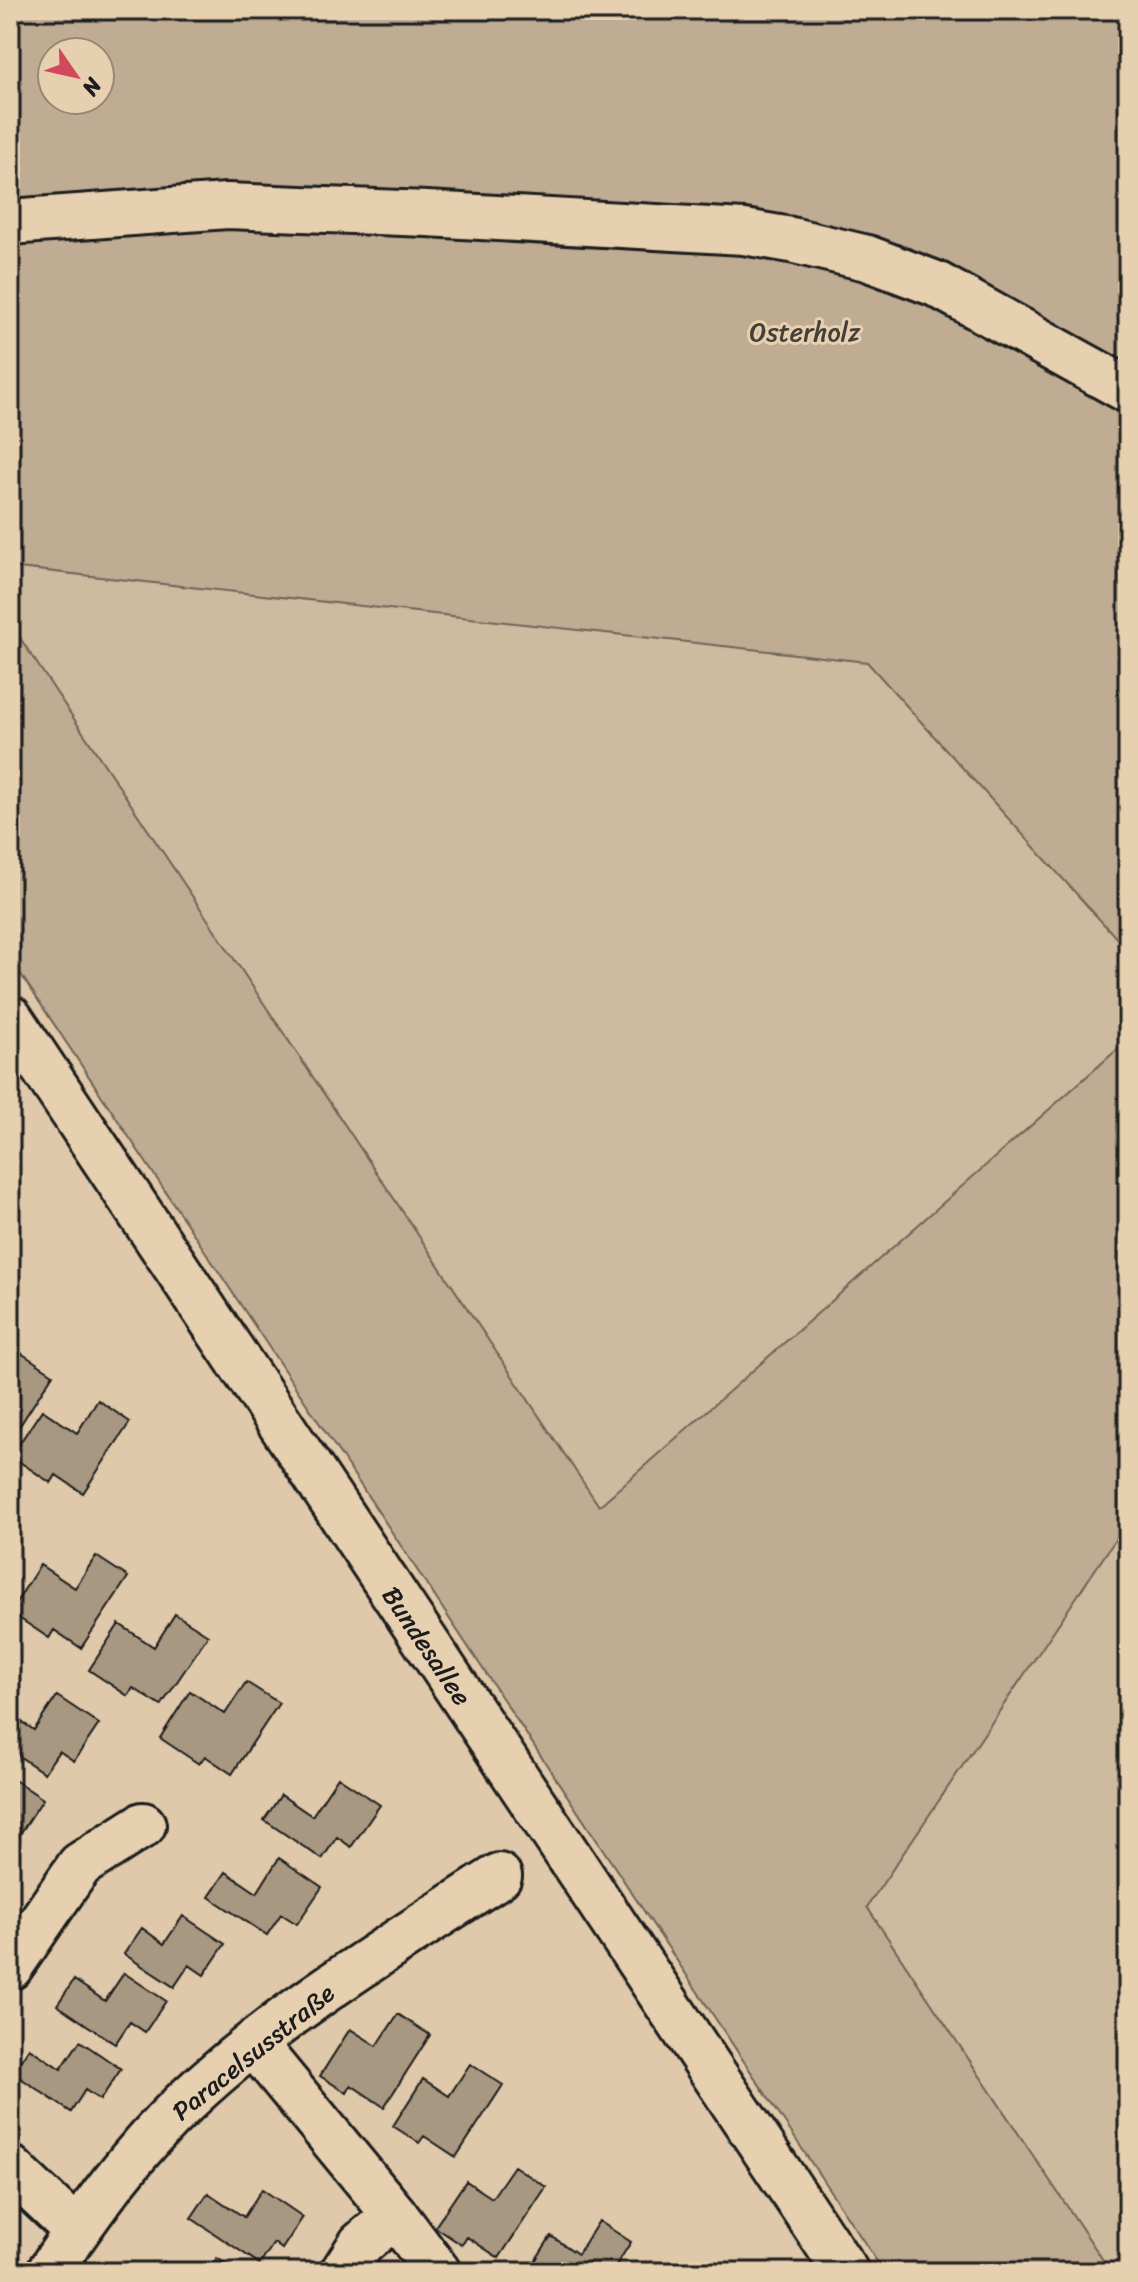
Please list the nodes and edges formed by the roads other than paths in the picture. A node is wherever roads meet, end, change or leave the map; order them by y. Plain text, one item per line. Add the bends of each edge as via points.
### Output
1 (10, 222) edge
2 (1128, 390) edge
3 (10, 1018) edge
4 (143, 1825) dead end
5 (499, 1876) dead end
6 (10, 1967) edge
7 (254, 2044) junction
8 (10, 2168) edge
9 (395, 2215) junction
10 (77, 2231) junction
11 (49, 2272) edge
12 (343, 2272) edge
13 (438, 2272) edge
14 (846, 2272) edge

1 - 2 main road via 227,206 744,232 867,258 936,284
3 - 14 main road, Bundesallee
4 - 6 main road via 80,1865
5 - 7 main road, Paracelsusstraße via 316,1996
7 - 9 main road
7 - 10 main road, Paracelsusstraße via 138,2151
8 - 10 main road
9 - 12 main road via 361,2244
9 - 13 main road
10 - 11 main road, Paracelsusstraße

